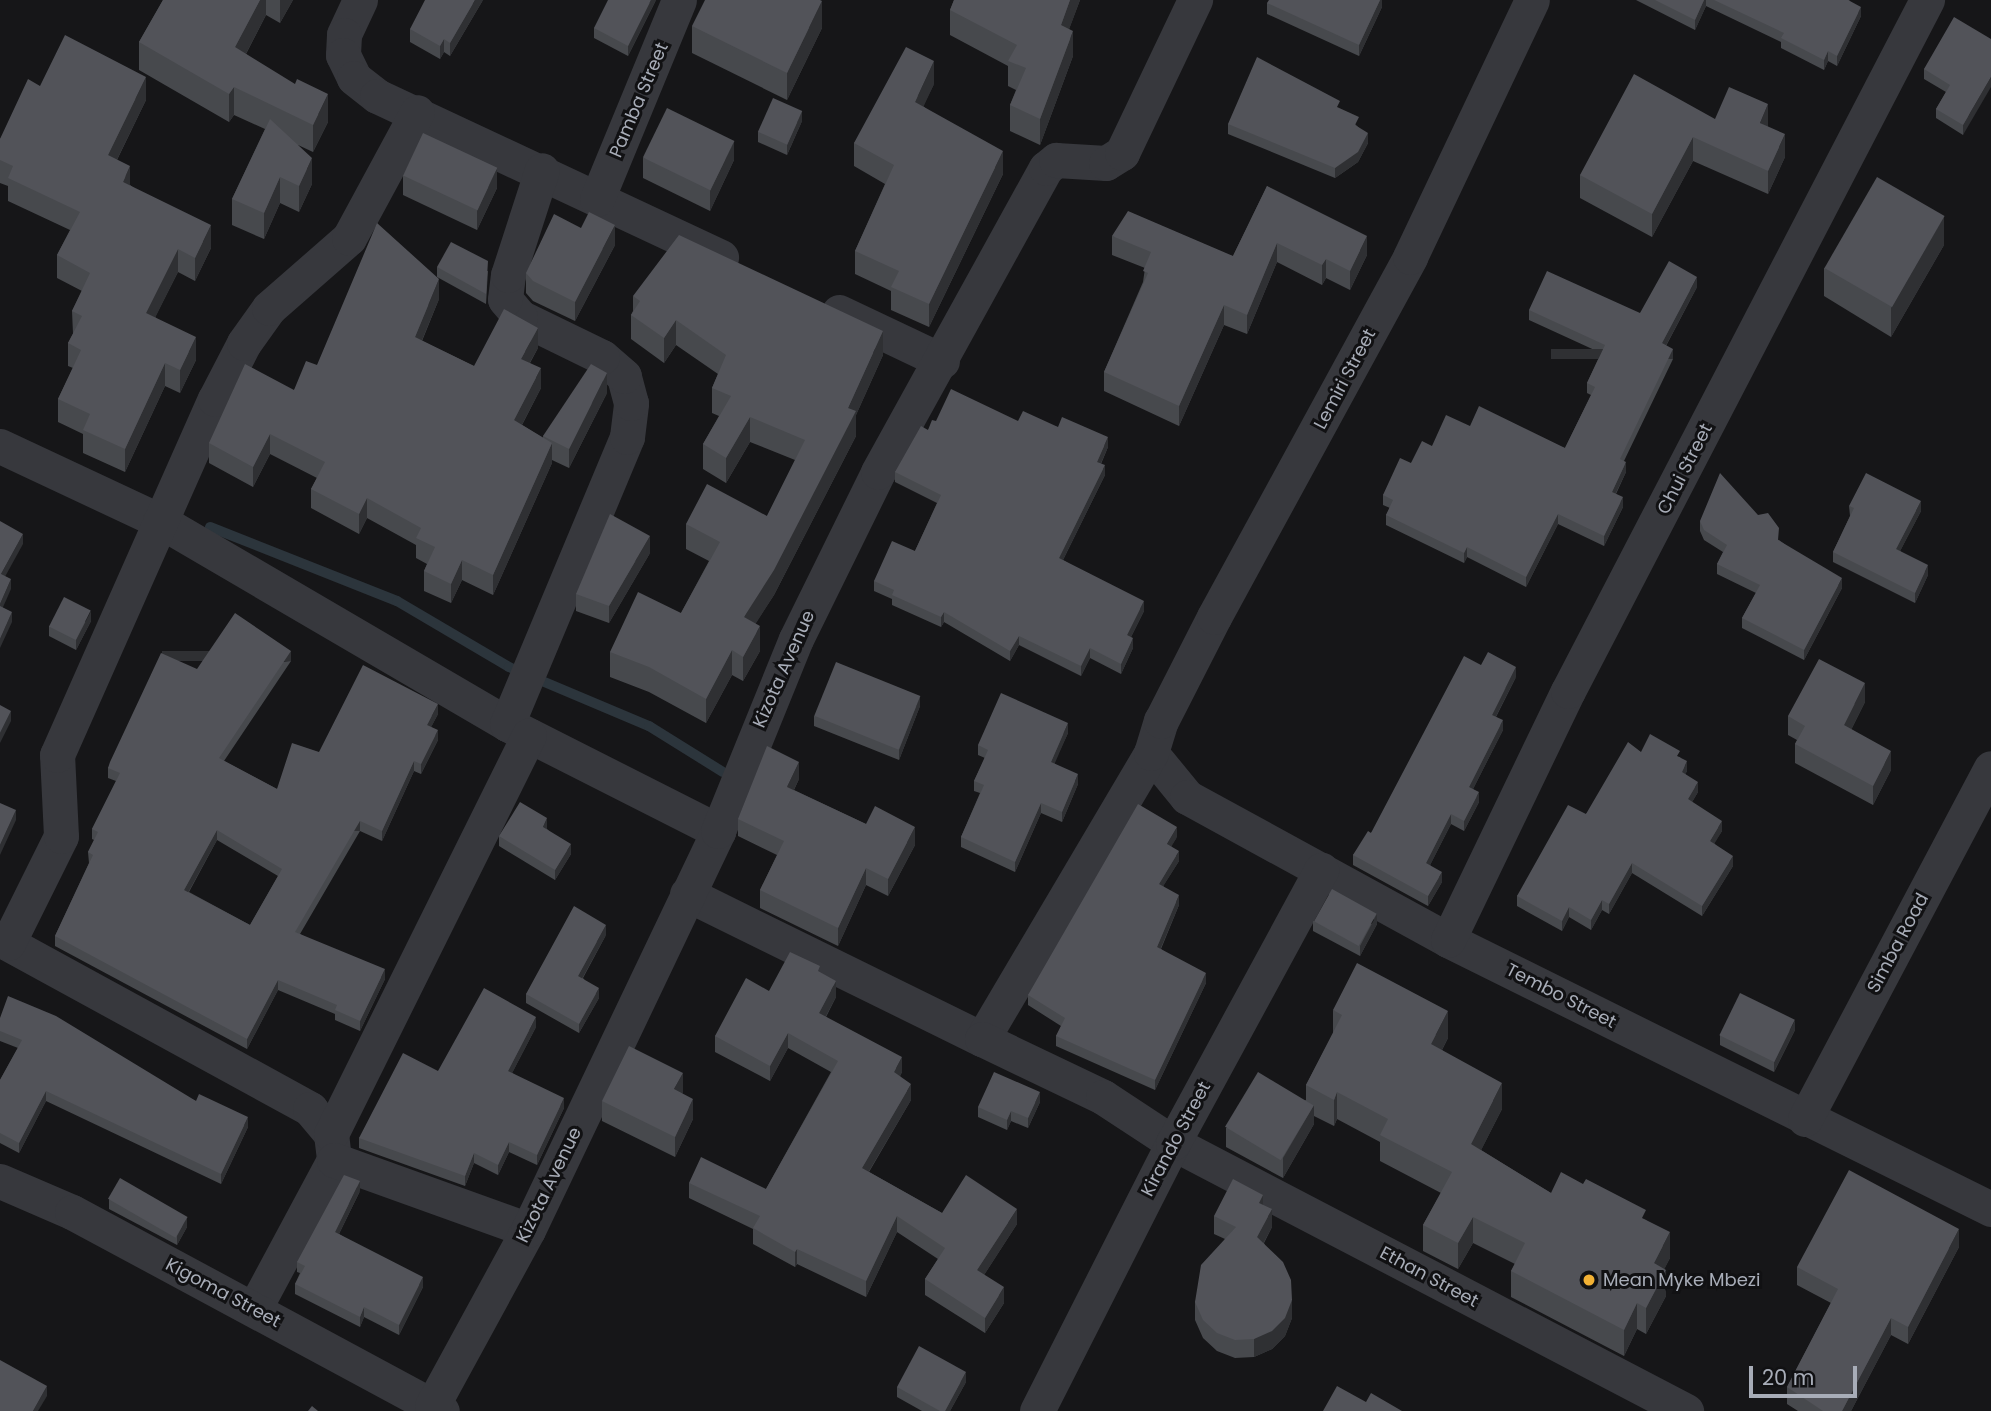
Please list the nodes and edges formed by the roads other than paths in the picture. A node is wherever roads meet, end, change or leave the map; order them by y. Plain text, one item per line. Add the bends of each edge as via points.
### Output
1 (360, 0) edge
2 (679, 0) edge
3 (1195, 0) edge
4 (1532, 0) edge
5 (1927, 0) edge
6 (417, 112) junction
7 (542, 170) junction
8 (597, 198) junction
9 (752, 272) edge
10 (812, 300) edge
11 (942, 361) junction
12 (0, 446) edge
13 (160, 521) junction
14 (518, 729) junction
15 (1151, 753) junction
16 (1991, 768) edge
17 (718, 831) junction
18 (1321, 870) junction
19 (687, 894) junction
20 (1448, 940) junction
21 (4, 941) edge
22 (982, 1040) junction
23 (1805, 1119) junction
24 (1173, 1143) junction
25 (332, 1147) junction
26 (0, 1181) edge
27 (1991, 1209) edge
28 (528, 1230) junction
29 (254, 1309) junction
30 (437, 1409) edge
31 (1037, 1411) edge
32 (1686, 1411) edge

1 - 6 street via 344,35 343,55 354,78 377,96
2 - 8 street, Pamba Street
3 - 11 street, Kizota Avenue via 1122,153 1106,163 1056,160 1046,168
4 - 15 street, Lemiri Street via 1410,257 1208,629 1161,721
5 - 20 street, Chui Street via 1568,691
6 - 7 street
6 - 13 street via 349,238 269,308 244,342
7 - 8 street
7 - 14 street via 508,275 505,299 520,317 602,357 624,376 631,403 627,437
8 - 9 street
10 - 11 street
11 - 17 street, Kizota Avenue via 849,528 769,701
12 - 13 street
13 - 14 street
13 - 21 street via 57,755 61,836
14 - 17 street
14 - 25 street
15 - 18 street, Tembo Street via 1187,797
15 - 22 street, Lemiri Street
16 - 23 street, Simba Road
17 - 19 street, Kizota Avenue
18 - 20 street, Tembo Street
18 - 24 street, Kirando Street
19 - 22 street, Ethan Street
19 - 28 street, Kizota Avenue
20 - 23 street, Tembo Street
21 - 25 street via 310,1109
22 - 24 street, Ethan Street via 1103,1097
23 - 27 street, Tembo Street
24 - 31 street, Kirando Street
24 - 32 street, Ethan Street
25 - 28 street
25 - 29 street
26 - 29 street, Kigoma Street via 72,1212
28 - 30 street, Kizota Avenue
29 - 30 street, Kigoma Street

